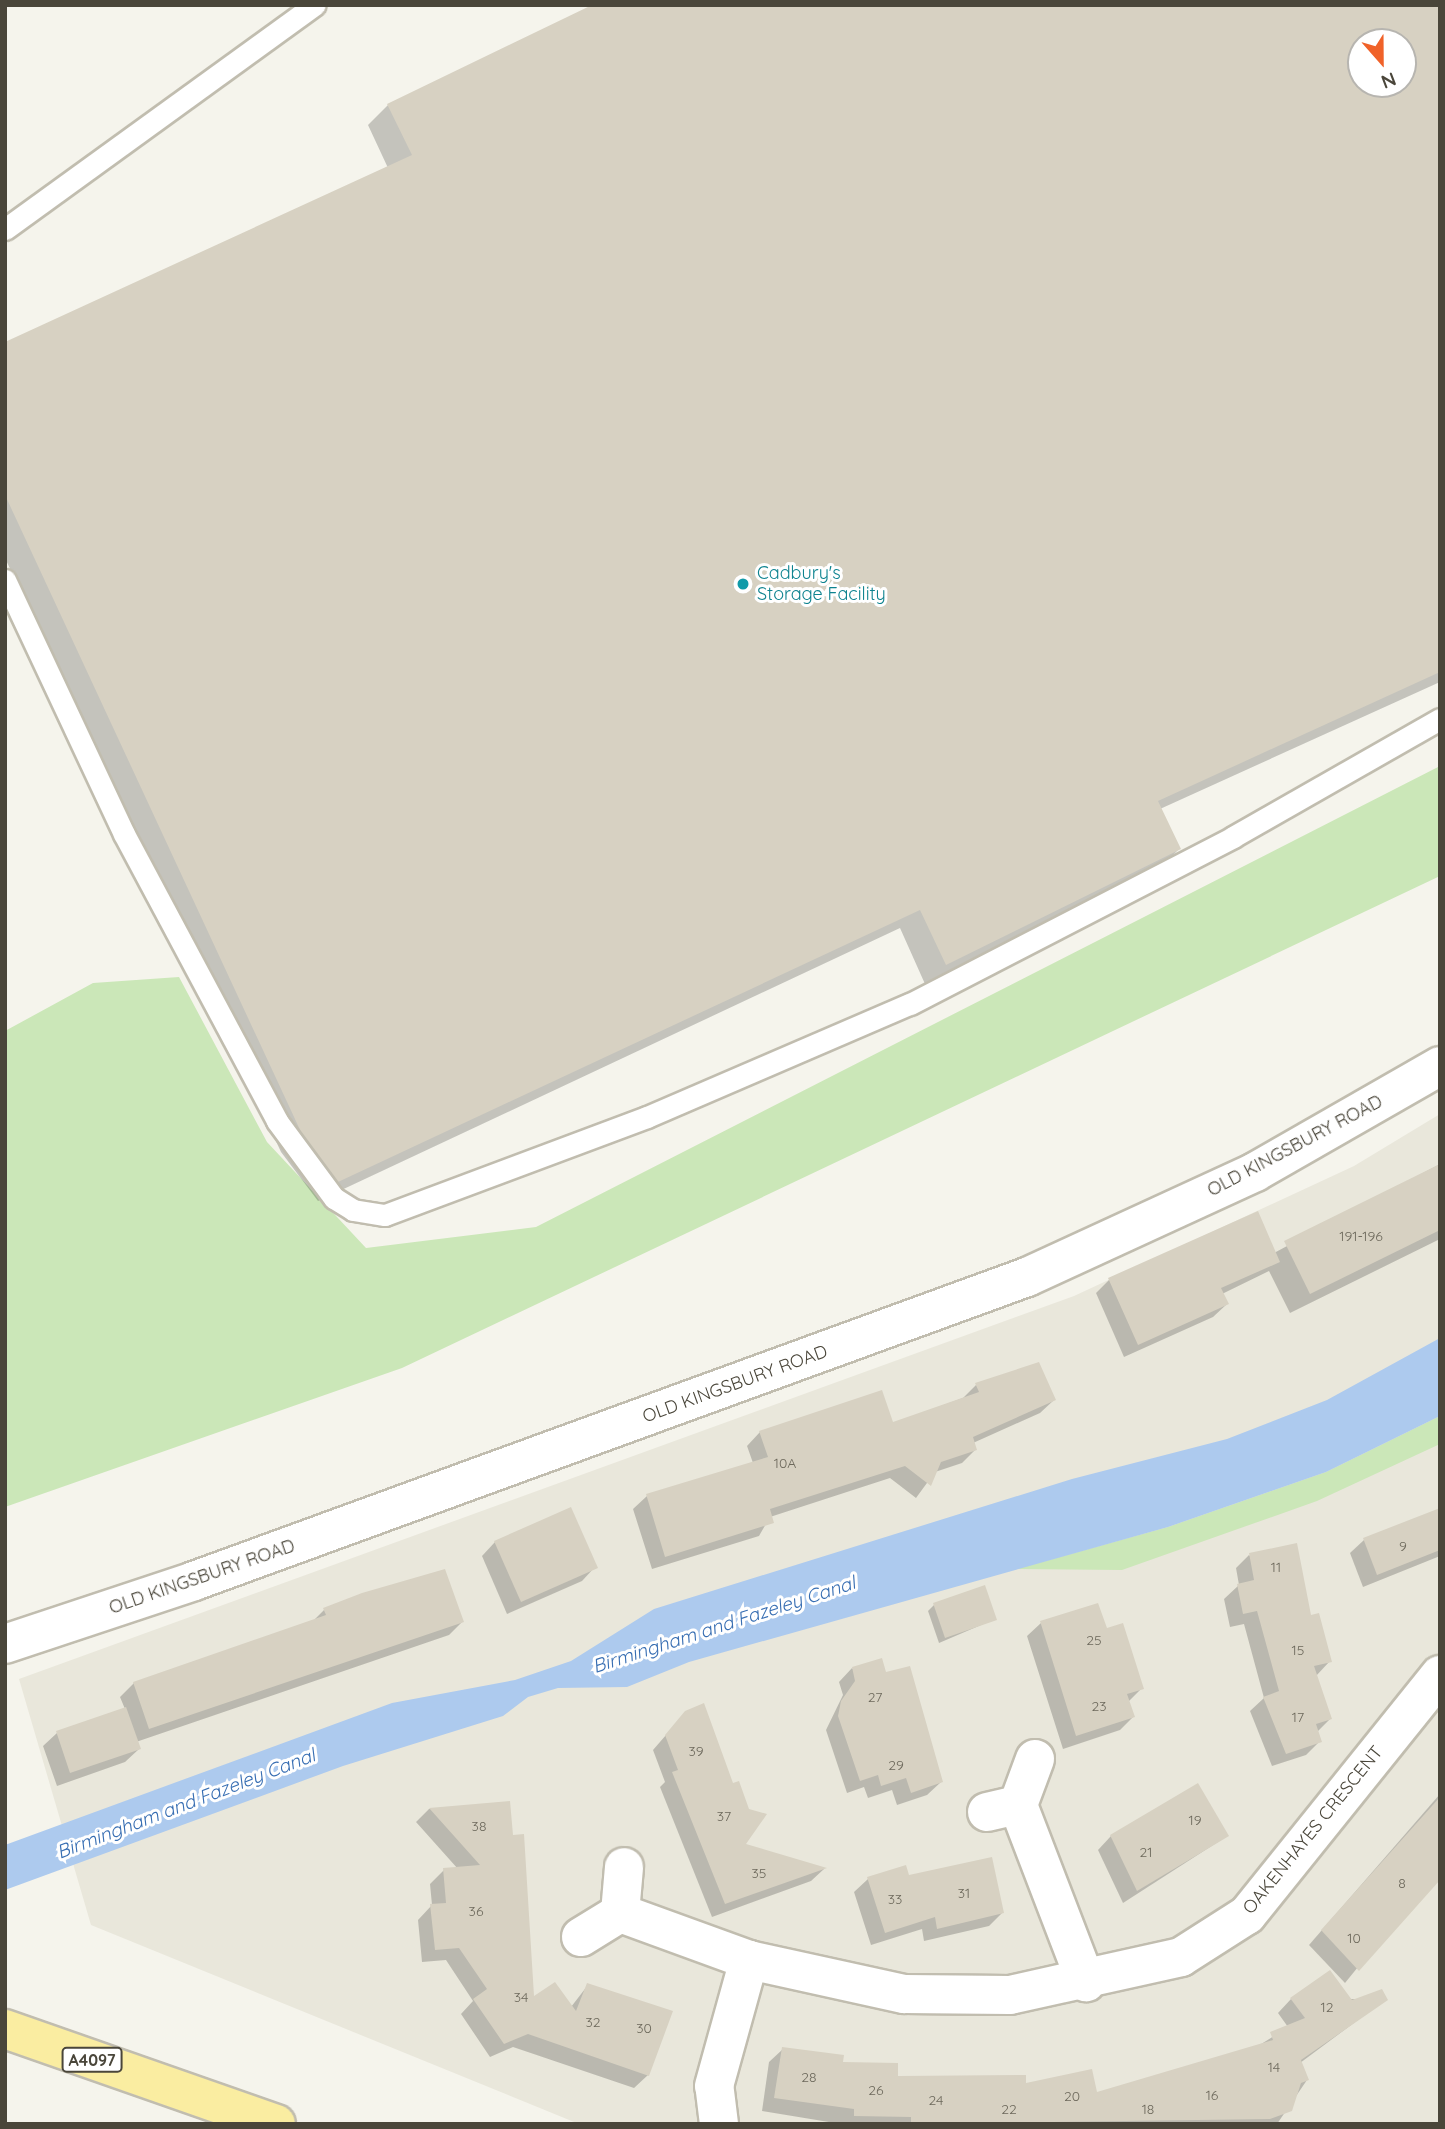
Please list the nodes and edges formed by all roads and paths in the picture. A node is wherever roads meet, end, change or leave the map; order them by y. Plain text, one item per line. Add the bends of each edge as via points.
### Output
1 (314, 5) edge
2 (5, 229) edge
3 (5, 580) edge
4 (1440, 719) edge
5 (1440, 1066) edge
6 (5, 1644) edge
7 (1440, 1675) edge
8 (1035, 1759) dead end
9 (624, 1867) dead end
10 (620, 1913) junction
11 (581, 1937) dead end
12 (749, 1960) junction
13 (1086, 1982) junction
14 (5, 2029) edge
15 (276, 2124) edge
16 (719, 2124) edge

1 - 2 lane
3 - 4 lane via 124,834 277,1121 334,1198 353,1210 385,1215 647,1117 910,1004 1233,837
5 - 6 street, OLD KINGSBURY ROAD via 1255,1172 1027,1277 207,1577
7 - 13 street, OAKENHAYES CRESCENT via 1247,1915 1181,1956
8 - 13 street via 1002,1809
9 - 10 street
10 - 11 street
10 - 12 street, OAKENHAYES CRESCENT
12 - 13 street, OAKENHAYES CRESCENT via 905,1994 1010,1995
12 - 16 street via 714,2086
14 - 15 main road, A4097

